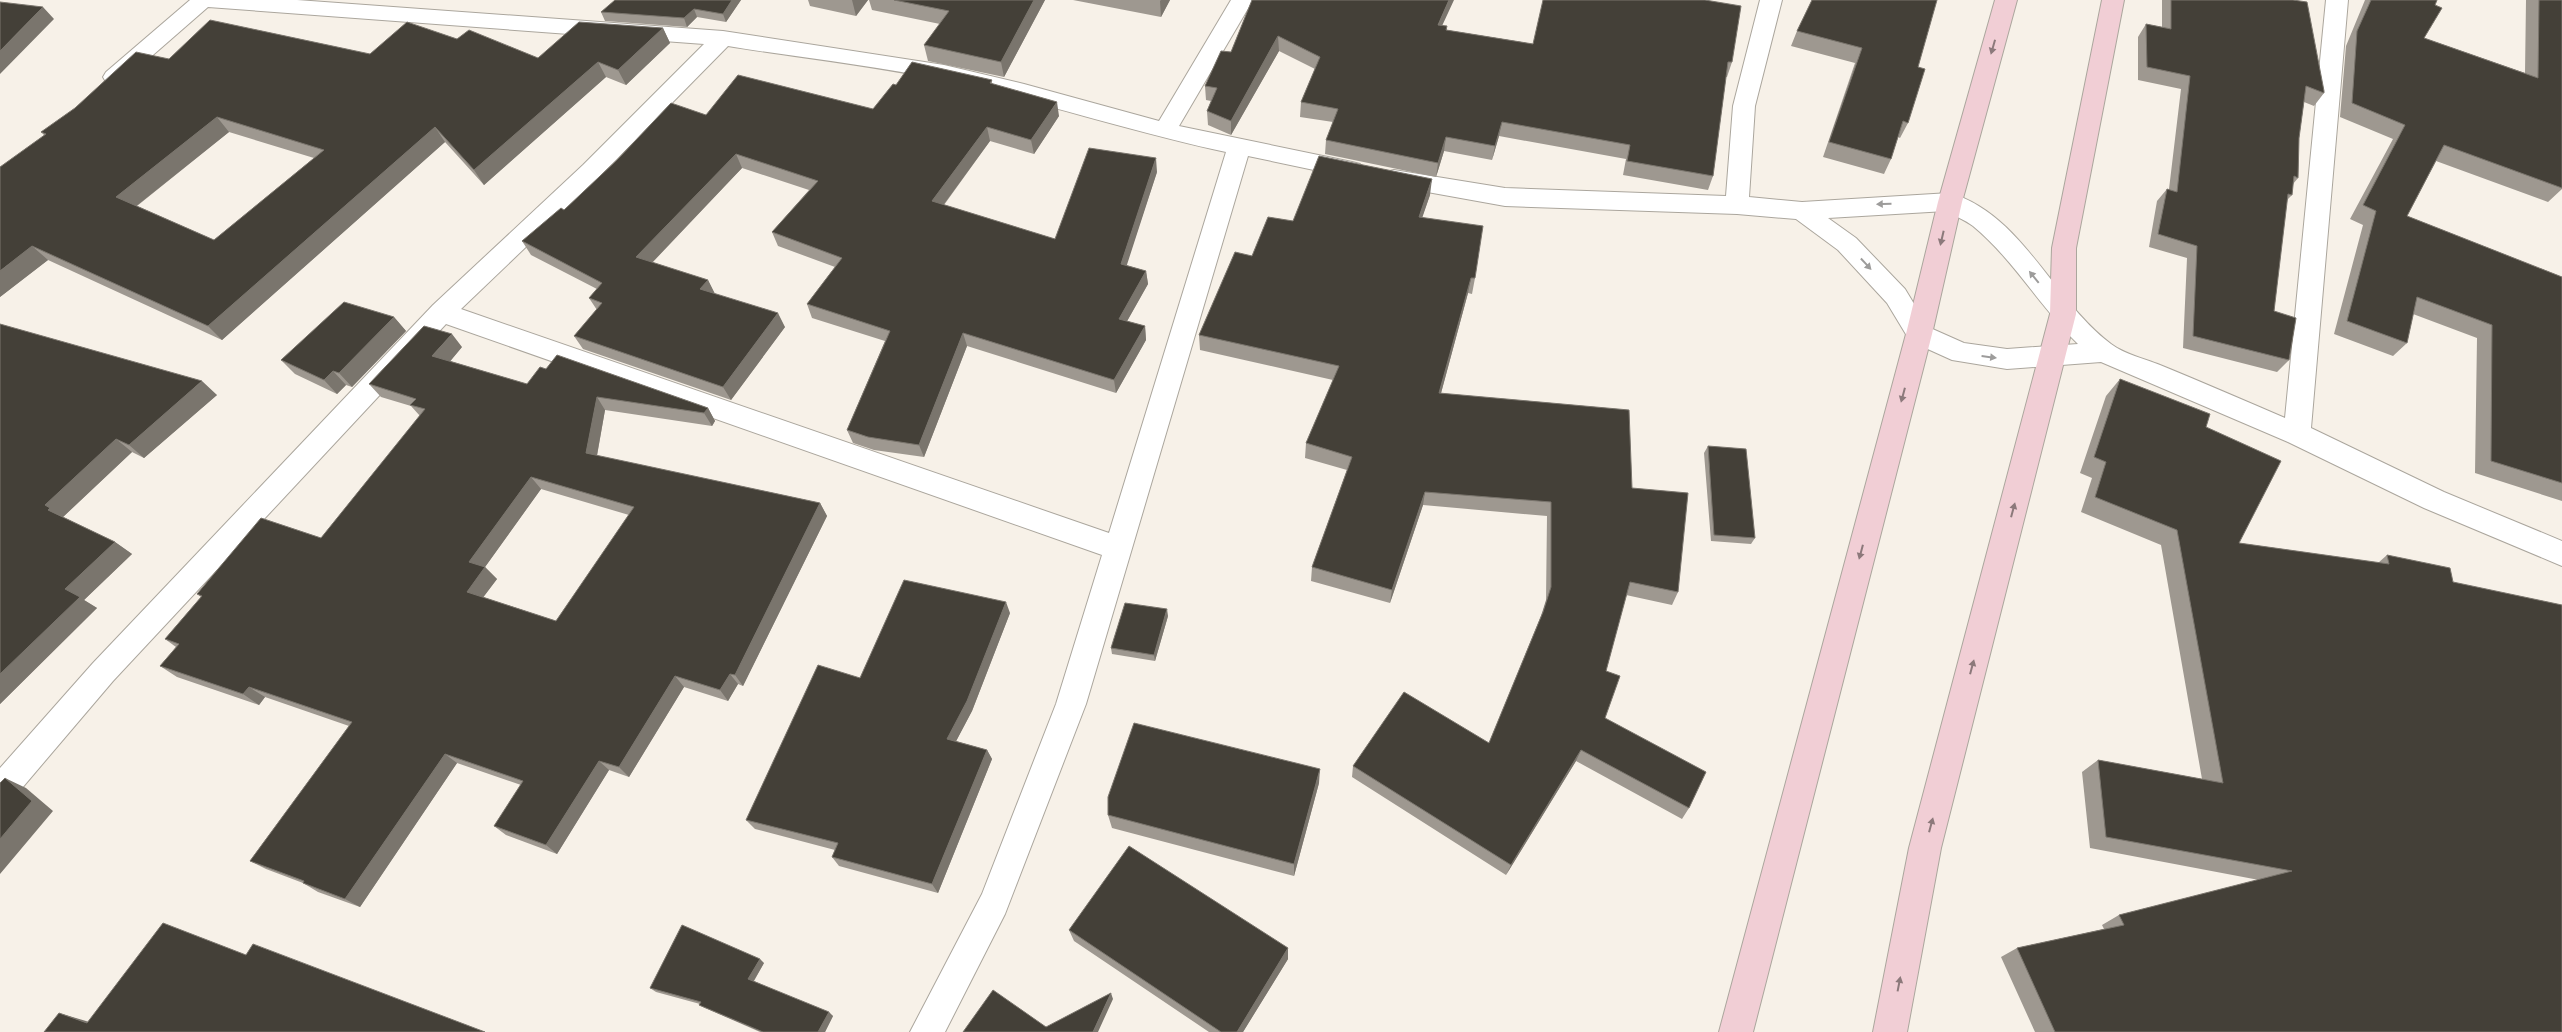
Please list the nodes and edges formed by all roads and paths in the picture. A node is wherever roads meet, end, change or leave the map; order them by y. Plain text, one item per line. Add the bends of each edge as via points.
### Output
1 (202, 0) edge
2 (1242, 0) edge
3 (1771, 0) edge
4 (2006, 0) edge
5 (2113, 0) edge
6 (2337, 0) edge
7 (295, 3) edge
8 (723, 38) junction
9 (100, 90) edge
10 (1165, 131) junction
11 (1239, 147) junction
12 (1950, 202) junction
13 (1737, 205) junction
14 (1802, 211) junction
15 (442, 312) junction
16 (2064, 314) junction
17 (1919, 334) junction
18 (2103, 352) junction
19 (2053, 354) junction
20 (2297, 434) junction
21 (1117, 548) junction
22 (2562, 554) edge
23 (0, 791) edge
24 (927, 1032) edge
25 (1736, 1032) edge
26 (1890, 1032) edge

1 - 7 street
1 - 9 street
2 - 10 street
3 - 13 street via 1744,106
4 -> 12 street
5 - 16 street via 2064,248
6 - 20 street
7 - 8 street
8 - 10 street via 944,73
8 - 15 street via 591,171
10 - 11 street
11 - 13 street via 1443,188 1505,197
11 - 21 street
12 -> 14 street
16 -> 12 street via 2007,244 1980,219
12 -> 17 street
13 - 14 street
14 -> 17 street via 1847,244 1896,296
15 - 21 street
15 - 23 street via 103,672
16 - 18 street
16 - 19 street
17 -> 19 street via 1961,353 2007,359
17 -> 25 street
18 - 19 street
18 - 20 street
26 -> 19 street via 1925,848
20 - 22 street via 2434,500
21 - 24 street via 1070,704 994,903

